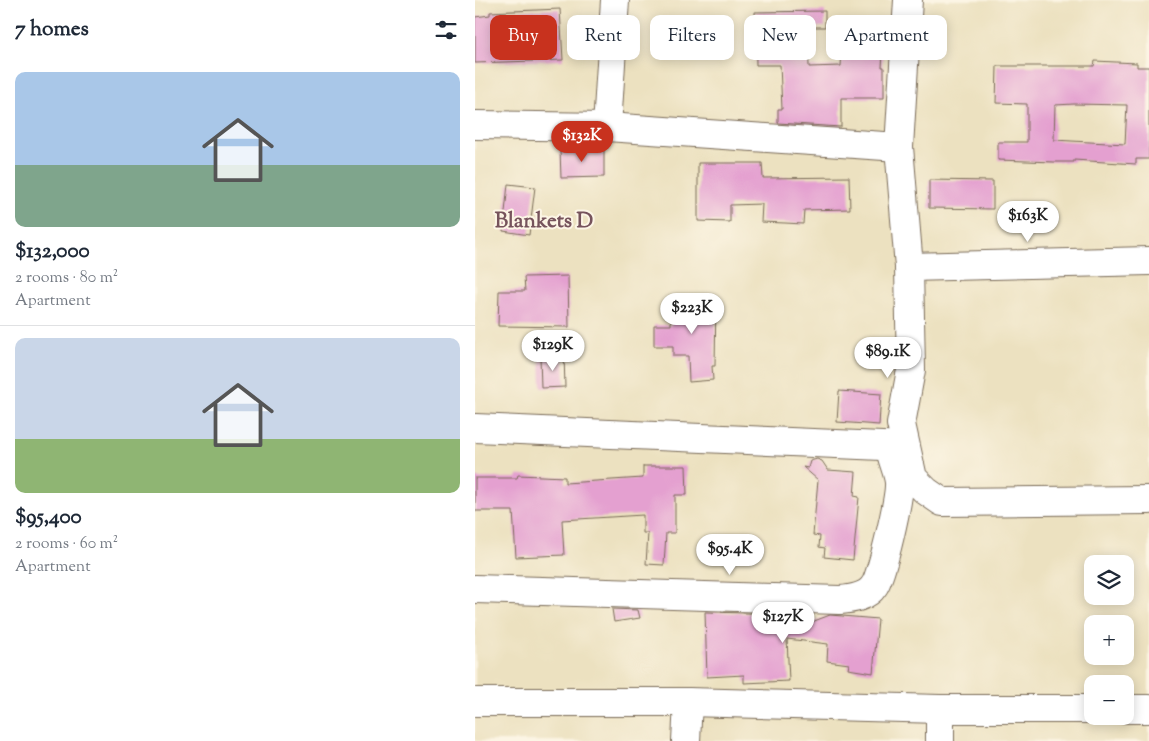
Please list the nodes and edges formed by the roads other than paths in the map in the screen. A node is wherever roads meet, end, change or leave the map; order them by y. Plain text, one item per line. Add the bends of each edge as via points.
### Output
1 (615, 0) edge
2 (916, 1) edge
3 (475, 125) edge
4 (607, 127) junction
5 (899, 147) junction
6 (1149, 261) edge
7 (909, 267) junction
8 (475, 428) edge
9 (897, 447) junction
10 (1149, 500) edge
11 (475, 589) edge
12 (475, 702) edge
13 (688, 702) junction
14 (941, 709) junction
15 (1084, 709) edge
16 (1134, 709) edge
17 (1149, 709) edge
18 (686, 741) edge
19 (940, 741) edge

1 - 4 street
2 - 5 street
3 - 4 street
4 - 5 street
5 - 7 street
6 - 7 street
7 - 9 street via 911,370
8 - 9 street
9 - 10 street via 913,478 942,502
9 - 11 street via 899,482 882,572 874,588 858,598
12 - 13 street
13 - 14 street
13 - 18 street
14 - 15 street
14 - 19 street
16 - 17 street

